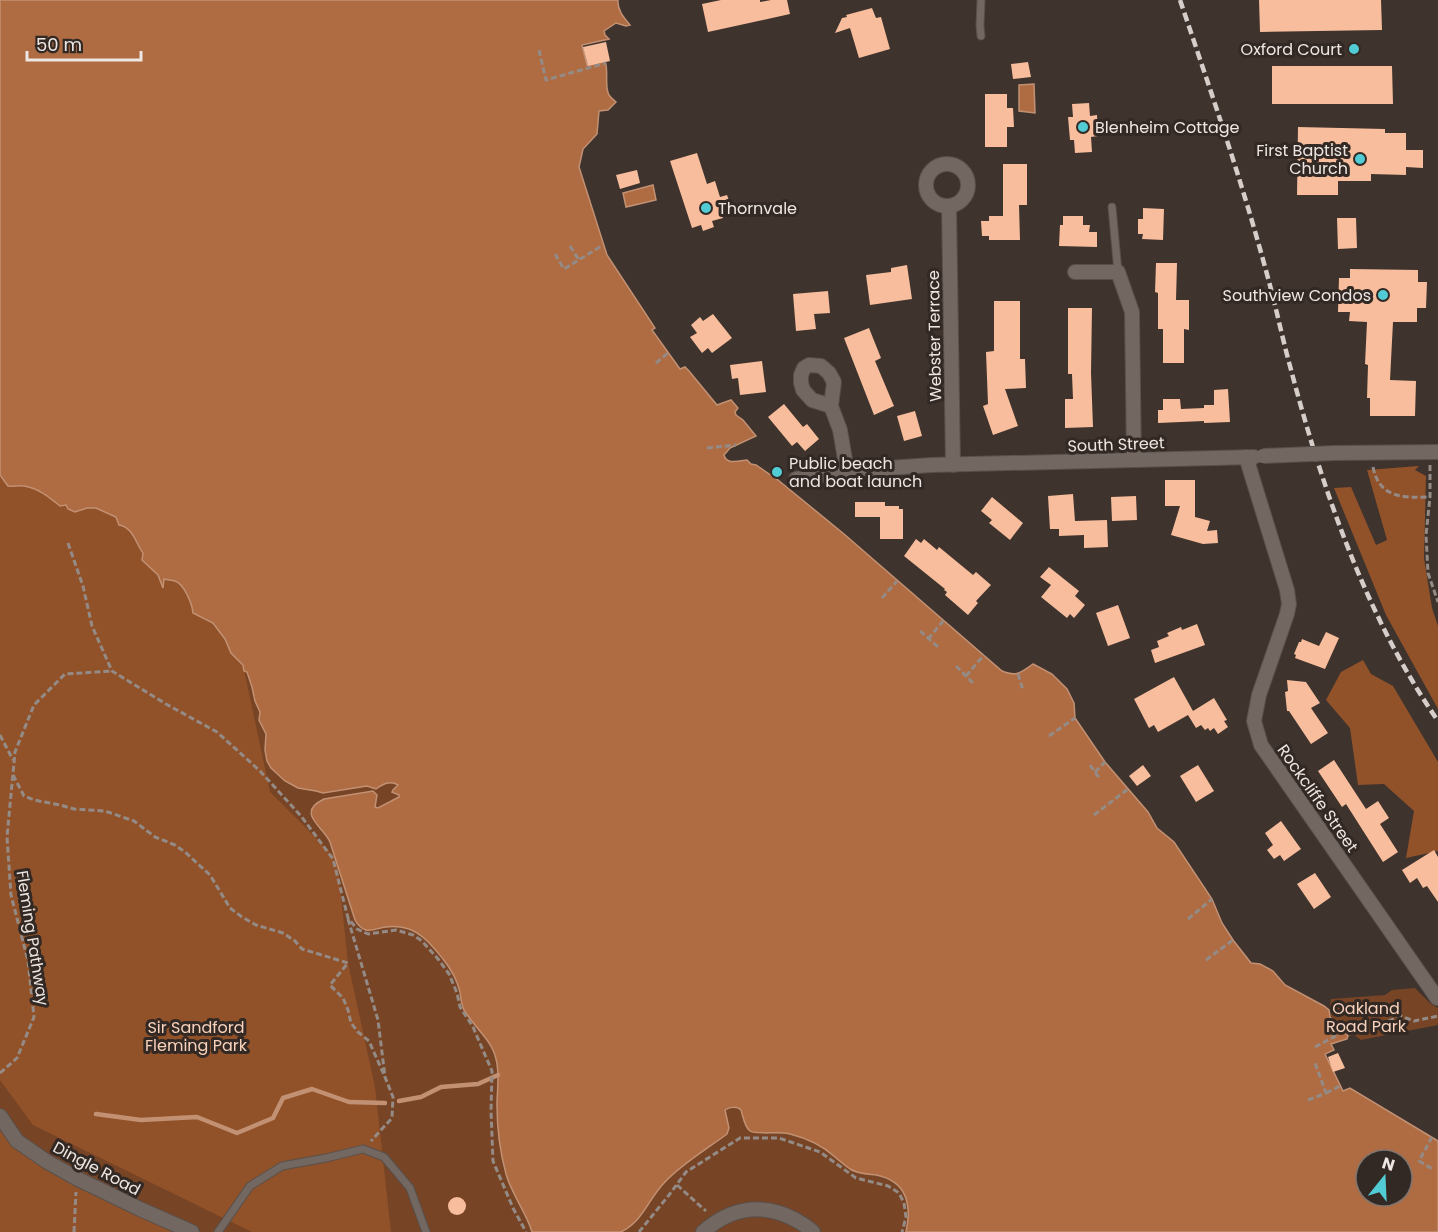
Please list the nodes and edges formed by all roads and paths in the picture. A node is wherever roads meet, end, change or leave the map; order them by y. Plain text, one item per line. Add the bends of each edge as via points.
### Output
1 (981, 0) edge
2 (981, 36) dead end
3 (539, 50) dead end
4 (606, 63) dead end
5 (949, 206) dead end
6 (1112, 207) dead end
7 (603, 245) dead end
8 (570, 246) dead end
9 (555, 254) dead end
10 (579, 260) junction
11 (1075, 272) dead end
12 (1118, 272) junction
13 (668, 352) dead end
14 (656, 363) dead end
15 (831, 406) dead end
16 (736, 445) dead end
17 (707, 448) dead end
18 (1435, 452) edge
19 (1372, 453) junction
20 (1246, 457) junction
21 (1134, 460) junction
22 (953, 465) junction
23 (847, 471) junction
24 (796, 479) dead end
25 (1430, 497) junction
26 (68, 543) dead end
27 (897, 581) dead end
28 (882, 598) dead end
29 (1438, 602) edge
30 (944, 620) dead end
31 (920, 631) dead end
32 (928, 639) junction
33 (938, 647) dead end
34 (984, 655) dead end
35 (956, 666) dead end
36 (112, 671) junction
37 (1018, 674) dead end
38 (966, 676) junction
39 (975, 685) dead end
40 (1023, 690) dead end
41 (1075, 717) dead end
42 (0, 735) edge
43 (1049, 736) dead end
44 (14, 761) junction
45 (1105, 762) dead end
46 (1090, 765) dead end
47 (1095, 772) junction
48 (13, 775) junction
49 (1100, 779) dead end
50 (1128, 789) dead end
51 (1094, 815) dead end
52 (1212, 898) dead end
53 (348, 918) junction
54 (1188, 919) dead end
55 (1233, 940) dead end
56 (1206, 960) dead end
57 (1437, 998) edge
58 (1438, 1016) edge
59 (1315, 1047) dead end
60 (1315, 1063) dead end
61 (0, 1073) edge
62 (385, 1077) junction
63 (1340, 1086) dead end
64 (1326, 1093) junction
65 (1308, 1100) dead end
66 (0, 1116) edge
67 (1432, 1137) dead end
68 (363, 1149) junction
69 (1434, 1170) dead end
70 (76, 1178) junction
71 (677, 1185) junction
72 (716, 1221) junction
73 (74, 1232) edge
74 (192, 1232) edge
75 (218, 1232) edge
76 (426, 1232) edge
77 (526, 1232) edge
78 (639, 1232) edge
79 (703, 1232) edge
80 (813, 1232) edge
81 (902, 1232) edge

1 - 2 lane
3 - 4 path via 546,80
5 - 22 street, Webster Terrace
6 - 12 lane
7 - 10 path
8 - 10 path
9 - 10 path via 564,269
11 - 12 street
12 - 21 street via 1132,312
13 - 14 path
15 - 23 street via 840,430
16 - 17 path
18 - 19 street, South Street
18 - 25 path
19 - 20 street, South Street, bridge
19 - 25 path via 1373,470 1379,484 1389,493
20 - 21 street, South Street
20 - 57 street, Rockcliffe Street via 1289,604 1259,695 1254,721 1261,745
21 - 22 street, South Street
22 - 23 street, South Street
23 - 24 street, South Street
25 - 29 path via 1428,573
26 - 36 path via 92,626
27 - 28 path
30 - 32 path
31 - 32 path
32 - 33 path
34 - 38 path
35 - 38 path
36 - 44 path, Fleming Pathway via 65,674 34,705
36 - 53 path via 217,732 260,771 302,816 333,859
37 - 40 path
38 - 39 path
41 - 43 path
42 - 44 path
44 - 48 path, Fleming Pathway
45 - 47 path
46 - 47 path
47 - 49 path
48 - 61 path, Fleming Pathway via 7,837 11,895 28,961 34,1017 17,1058
48 - 62 path via 24,796 33,800 105,811 134,821 186,852 210,875 230,908 242,917 283,933 302,949 348,963 330,985 343,998 351,1023 369,1041
50 - 51 path
52 - 54 path
53 - 62 path via 378,1020
53 - 77 path via 368,934 396,930 413,935 449,974 460,1007 492,1071 494,1161
55 - 56 path
58 - 59 path via 1414,1021 1401,1016 1371,1028 1358,1024
60 - 64 path
62 - 68 path via 393,1097 392,1118
63 - 64 path
64 - 65 path
66 - 70 street, Dingle Road via 17,1141
67 - 69 path via 1419,1161
68 - 75 lane via 282,1166 250,1185
68 - 76 lane via 384,1157 410,1188
70 - 73 path
70 - 74 street, Dingle Road
71 - 72 path
71 - 78 path
71 - 81 path via 686,1172 740,1138 778,1138 820,1152 856,1179 888,1186 899,1193 906,1217
72 - 79 street
72 - 80 street via 761,1208 783,1213

